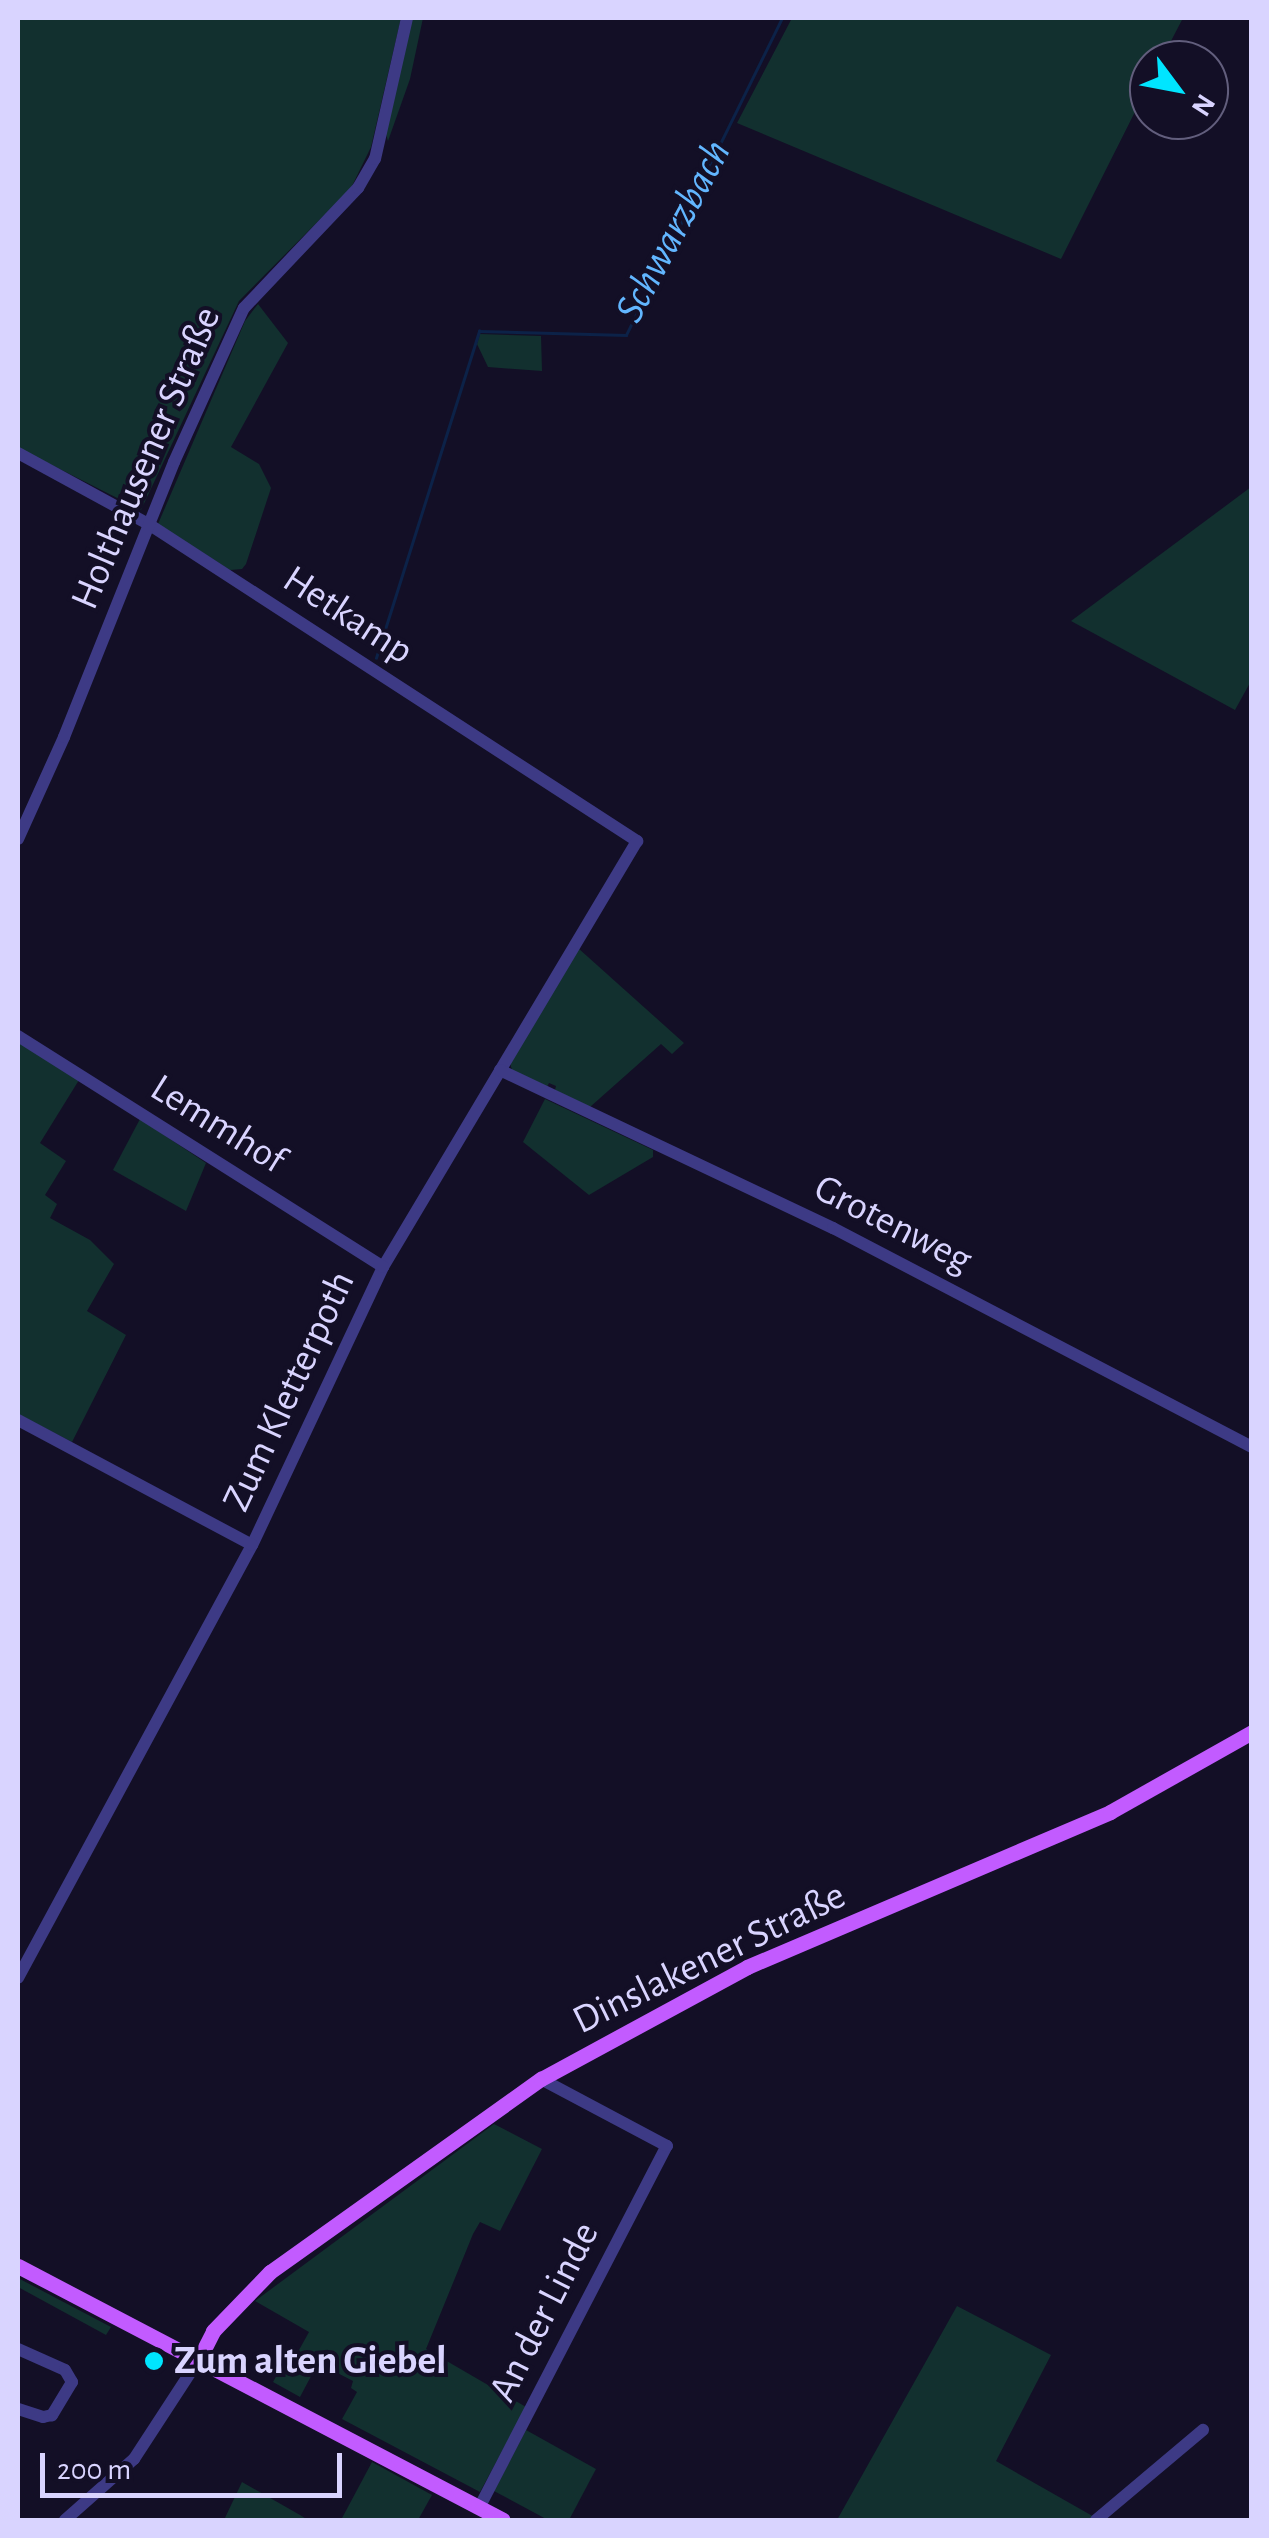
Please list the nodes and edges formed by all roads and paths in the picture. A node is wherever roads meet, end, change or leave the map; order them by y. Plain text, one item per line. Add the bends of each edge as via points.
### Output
1 (407, 18) edge
2 (18, 453) edge
3 (150, 525) junction
4 (18, 839) edge
5 (636, 842) joint
6 (18, 1036) edge
7 (500, 1070) junction
8 (383, 1267) junction
9 (18, 1420) edge
10 (1252, 1446) edge
11 (252, 1545) junction
12 (1252, 1732) edge
13 (18, 1978) edge
14 (541, 2080) junction
15 (18, 2266) edge
16 (18, 2349) edge
17 (198, 2361) junction
18 (18, 2408) edge
19 (1202, 2430) dead end
20 (478, 2508) junction
21 (66, 2520) edge
22 (503, 2520) edge
23 (1096, 2520) edge

1 - 3 street, Holthausener Straße via 375,159 358,188 244,308
2 - 3 street, Hetkamp
3 - 4 street, Holthausener Straße
3 - 5 street, Hetkamp
5 - 7 street, Zum Kletterpoth
6 - 8 street, Lemmhof
7 - 8 street, Zum Kletterpoth
7 - 10 street, Grotenweg via 833,1228
8 - 11 street, Zum Kletterpoth
9 - 11 street
11 - 13 street, Zum Kletterpoth
12 - 14 main road, Dinslakener Straße via 1110,1812 748,1967
14 - 17 main road, Dinslakener Straße via 270,2272 234,2308 216,2345
14 - 20 street, An der Linde via 667,2146
15 - 17 main road
16 - 18 street via 65,2370 72,2382 52,2415
17 - 20 main road
17 - 21 street via 134,2460
19 - 23 street
20 - 22 main road

